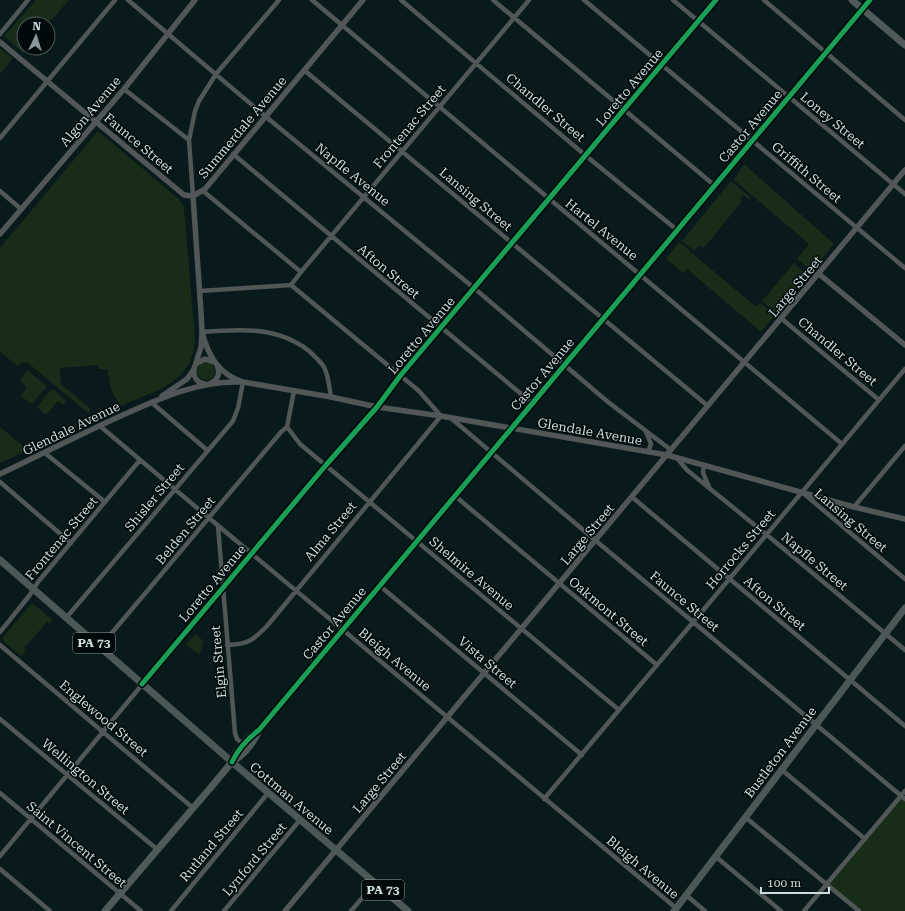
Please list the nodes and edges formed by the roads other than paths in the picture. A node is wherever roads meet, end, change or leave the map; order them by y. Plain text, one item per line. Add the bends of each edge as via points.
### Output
1 (28, 0) edge
2 (116, 0) edge
3 (128, 0) edge
4 (196, 0) edge
5 (280, 0) edge
6 (312, 0) edge
7 (363, 0) edge
8 (401, 0) edge
9 (493, 0) edge
10 (529, 0) edge
11 (584, 0) edge
12 (673, 0) edge
13 (716, 0) edge
14 (764, 0) edge
15 (852, 0) edge
16 (870, 0) edge
17 (862, 9) junction
18 (514, 18) junction
19 (698, 22) junction
20 (341, 25) junction
21 (168, 33) junction
22 (0, 34) edge
23 (0, 42) edge
24 (905, 45) edge
25 (825, 53) junction
26 (476, 63) junction
27 (662, 66) junction
28 (304, 70) junction
29 (216, 74) junction
30 (48, 80) junction
31 (124, 89) junction
32 (788, 97) junction
33 (439, 106) junction
34 (624, 110) junction
35 (265, 116) junction
36 (905, 120) edge
37 (96, 122) junction
38 (0, 138) edge
39 (189, 140) junction
40 (752, 140) junction
41 (403, 152) junction
42 (233, 154) junction
43 (585, 155) junction
44 (905, 170) edge
45 (893, 184) junction
46 (714, 185) junction
47 (0, 191) edge
48 (203, 191) junction
49 (905, 194) edge
50 (193, 196) junction
51 (364, 197) junction
52 (548, 199) junction
53 (21, 209) junction
54 (857, 228) junction
55 (677, 230) junction
56 (0, 234) edge
57 (332, 236) junction
58 (512, 244) junction
59 (905, 268) edge
60 (301, 272) junction
61 (640, 274) junction
62 (819, 274) junction
63 (291, 285) junction
64 (474, 288) junction
65 (200, 291) junction
66 (603, 319) junction
67 (782, 319) junction
68 (441, 328) junction
69 (202, 332) junction
70 (905, 345) edge
71 (745, 362) junction
72 (216, 363) junction
73 (564, 365) junction
74 (194, 368) junction
75 (905, 369) edge
76 (400, 376) junction
77 (243, 382) junction
78 (208, 384) junction
79 (294, 391) junction
80 (331, 397) junction
81 (879, 400) junction
82 (152, 402) junction
83 (532, 404) junction
84 (708, 406) junction
85 (377, 407) junction
86 (442, 416) junction
87 (452, 419) junction
88 (100, 426) junction
89 (287, 427) junction
90 (511, 429) junction
91 (645, 431) junction
92 (842, 444) junction
93 (905, 446) edge
94 (207, 450) junction
95 (671, 450) junction
96 (492, 452) junction
97 (648, 452) junction
98 (45, 453) junction
99 (667, 455) junction
100 (677, 458) junction
101 (140, 460) junction
102 (326, 465) junction
103 (704, 465) junction
104 (0, 474) edge
105 (0, 482) edge
106 (175, 489) junction
107 (710, 489) junction
108 (801, 492) junction
109 (455, 496) junction
110 (632, 497) junction
111 (105, 502) junction
112 (370, 502) junction
113 (854, 506) junction
114 (209, 518) junction
115 (905, 519) edge
116 (218, 526) junction
117 (767, 535) junction
118 (595, 540) junction
119 (417, 541) junction
120 (71, 543) junction
121 (252, 554) junction
122 (0, 560) edge
123 (729, 579) junction
124 (905, 579) edge
125 (560, 584) junction
126 (380, 586) junction
127 (223, 587) junction
128 (33, 589) junction
129 (296, 590) junction
130 (905, 608) edge
131 (66, 618) junction
132 (694, 623) junction
133 (521, 629) junction
134 (343, 630) junction
135 (0, 632) edge
136 (886, 634) junction
137 (0, 645) edge
138 (227, 645) junction
139 (100, 647) junction
140 (905, 650) edge
141 (657, 665) junction
142 (484, 673) junction
143 (850, 680) junction
144 (142, 684) junction
145 (619, 710) junction
146 (447, 717) junction
147 (0, 719) edge
148 (816, 725) junction
149 (905, 726) edge
150 (259, 730) junction
151 (103, 732) junction
152 (243, 744) junction
153 (582, 755) junction
154 (232, 762) junction
155 (782, 770) junction
156 (67, 774) junction
157 (905, 791) edge
158 (0, 793) edge
159 (268, 794) junction
160 (903, 797) edge
161 (544, 799) junction
162 (193, 808) junction
163 (745, 817) junction
164 (30, 818) junction
165 (300, 820) junction
166 (865, 839) junction
167 (158, 850) junction
168 (336, 850) junction
169 (0, 856) edge
170 (716, 856) junction
171 (0, 869) edge
172 (375, 883) junction
173 (827, 884) junction
174 (120, 894) junction
175 (686, 895) junction
176 (675, 910) edge
177 (50, 911) edge
178 (105, 911) edge
179 (141, 911) edge
180 (171, 911) edge
181 (224, 911) edge
182 (285, 911) edge
183 (351, 911) edge
184 (408, 911) edge
185 (705, 911) edge
186 (781, 911) edge
187 (804, 911) edge
188 (859, 911) edge

1 - 22 street
2 - 30 street
3 - 21 street, Napfle Avenue
4 - 21 street, Algon Avenue
5 - 29 street
6 - 20 street, Hartel Avenue
7 - 20 street, Summerdale Avenue
8 - 26 street, Chandler Street
9 - 18 street
10 - 18 street, Frontenac Street
11 - 27 street, Griffith Street
12 - 19 street, Loney Street
13 - 19 street, Loretto Avenue
14 - 25 street
15 - 17 main road
16 - 17 main road, Castor Avenue
17 - 24 main road
17 - 25 main road, Castor Avenue
18 - 26 street, Frontenac Street
18 - 34 street
19 - 27 street, Loretto Avenue
19 - 32 street, Loney Street
20 - 28 street, Summerdale Avenue
20 - 33 street, Hartel Avenue
21 - 29 street, Napfle Avenue
21 - 31 street, Algon Avenue
23 - 30 street, Faunce Street
25 - 32 main road, Castor Avenue
25 - 36 street
26 - 33 street, Frontenac Street
26 - 43 street, Chandler Street
27 - 34 street, Loretto Avenue
27 - 40 street, Griffith Street
28 - 35 street, Summerdale Avenue
28 - 41 street, Lansing Street
29 - 35 street, Napfle Avenue
29 - 39 street via 199,101
30 - 37 street, Faunce Street
30 - 38 street
31 - 37 street, Algon Avenue
31 - 39 street
32 - 40 main road, Castor Avenue
32 - 45 street, Loney Street
33 - 41 street, Frontenac Street
33 - 52 street, Hartel Avenue
34 - 43 street, Loretto Avenue
34 - 46 street
35 - 42 street, Summerdale Avenue
35 - 51 street, Napfle Avenue
37 - 50 street, Faunce Street via 184,195
37 - 53 street, Algon Avenue
39 - 50 street
40 - 46 main road, Castor Avenue
40 - 54 street, Griffith Street
41 - 51 street, Frontenac Street
41 - 58 street, Lansing Street
42 - 48 street, Summerdale Avenue
42 - 57 street, Afton Street
43 - 52 street, Loretto Avenue
43 - 55 street, Chandler Street
44 - 45 street, Large Street
45 - 49 street, Loney Street
45 - 54 street, Large Street
46 - 55 main road, Castor Avenue
47 - 53 street
48 - 50 street, Summerdale Avenue
48 - 60 street
50 - 65 street
51 - 57 street, Frontenac Street
51 - 64 street, Napfle Avenue
52 - 58 street, Loretto Avenue
52 - 61 street, Hartel Avenue
53 - 56 street, Algon Avenue
54 - 59 street, Griffith Street
54 - 62 street, Large Street
55 - 61 main road, Castor Avenue
57 - 60 street, Frontenac Street
57 - 68 street, Afton Street
58 - 64 street, Loretto Avenue
58 - 66 street, Lansing Street
60 - 63 street, Frontenac Street
61 - 66 main road, Castor Avenue
61 - 71 street, Hartel Avenue
62 - 67 street, Large Street
62 - 70 street
63 - 65 street
63 - 76 street
64 - 68 street, Loretto Avenue
64 - 73 street, Napfle Avenue
65 - 69 street
66 - 73 main road, Castor Avenue
66 - 84 street, Lansing Street
67 - 71 street, Large Street
67 - 81 street, Chandler Street
68 - 76 street, Loretto Avenue
68 - 83 street, Afton Street
69 - 72 street via 206,347
69 - 74 street via 200,353
69 - 80 street via 235,329 264,331 303,346 323,366
71 - 84 street, Large Street
71 - 92 street, Hartel Avenue
72 - 74 street, Glendale Avenue via 203,359
72 - 77 street, Glendale Avenue via 229,376
72 - 78 street via 218,376 215,381
73 - 83 main road, Castor Avenue
73 - 91 street
74 - 78 street via 196,379
74 - 82 street, Glendale Avenue via 183,382
75 - 81 street, Horrocks Street
76 - 85 street, Loretto Avenue
76 - 86 street via 419,391
77 - 78 street, Glendale Avenue
77 - 79 street, Glendale Avenue
77 - 94 street, Shisler Street via 233,421
78 - 82 street, Glendale Avenue
79 - 80 street, Glendale Avenue
79 - 89 street
80 - 85 street, Glendale Avenue
81 - 92 street, Horrocks Street
82 - 88 street, Glendale Avenue
82 - 94 street
83 - 90 main road, Castor Avenue
84 - 95 street, Large Street
85 - 86 street, Glendale Avenue
85 - 102 street, Loretto Avenue
86 - 87 street, Glendale Avenue
86 - 112 street, Alma Street
87 - 90 street, Glendale Avenue
87 - 96 street, Faunce Street
88 - 98 street, Glendale Avenue
88 - 101 street, Bleigh Avenue
89 - 102 street, Shelmire Avenue via 300,444
89 - 114 street, Belden Street
90 - 96 main road, Castor Avenue
90 - 97 street, Glendale Avenue
91 - 95 street
91 - 97 street via 651,444
92 - 108 street, Horrocks Street
93 - 113 street
94 - 106 street, Shisler Street
95 - 99 street, Large Street
96 - 109 main road, Castor Avenue
96 - 118 street, Faunce Street
97 - 99 street, Glendale Avenue
98 - 104 street, Glendale Avenue
98 - 111 street
99 - 100 street, Glendale Avenue
99 - 110 street, Large Street
100 - 103 street, Glendale Avenue
100 - 107 street, Napfle Street via 686,470
101 - 106 street, Bleigh Avenue
101 - 111 street, Frontenac Street
102 - 112 street, Shelmire Avenue
102 - 121 street, Loretto Avenue
103 - 107 street
103 - 108 street, Glendale Avenue
105 - 120 street
106 - 114 street, Bleigh Avenue
106 - 131 street, Shisler Street
107 - 117 street, Napfle Street
108 - 113 street, Glendale Avenue
108 - 117 street, Horrocks Street
108 - 124 street, Lansing Street
109 - 119 main road, Castor Avenue
109 - 125 street, Oakmont Street
110 - 118 street, Large Street
110 - 123 street, Afton Street
111 - 120 street, Frontenac Street
112 - 119 street, Shelmire Avenue
112 - 129 street, Alma Street
113 - 115 street, Glendale Avenue
114 - 116 street, Bleigh Avenue
114 - 139 street, Belden Street
116 - 121 street, Bleigh Avenue
116 - 127 street, Elgin Street
117 - 123 street, Horrocks Street
117 - 136 street, Napfle Street
118 - 125 street, Large Street
118 - 132 street, Faunce Street
119 - 126 main road, Castor Avenue
119 - 133 street, Shelmire Avenue
120 - 128 street, Frontenac Street
121 - 127 street, Loretto Avenue
121 - 129 street, Bleigh Avenue
122 - 128 main road, Cottman Avenue / PA 73
123 - 132 street, Horrocks Street
123 - 143 street, Afton Street
125 - 133 street, Large Street
125 - 141 street, Oakmont Street
126 - 134 main road, Castor Avenue
126 - 142 street, Vista Street
127 - 138 street, Elgin Street
127 - 144 street, Loretto Avenue
128 - 131 main road, Cottman Avenue / PA 73
128 - 135 street, Frontenac Street
129 - 134 street, Bleigh Avenue
129 - 138 street, Alma Street via 255,638 243,644
130 - 136 main road, Bustleton Avenue
131 - 139 main road, Cottman Avenue / PA 73
132 - 141 street, Horrocks Street
132 - 148 street, Faunce Street
133 - 142 street, Large Street
133 - 145 street, Shelmire Avenue
134 - 146 street, Bleigh Avenue
134 - 150 main road, Castor Avenue
136 - 140 street, Napfle Street
136 - 143 main road, Bustleton Avenue
137 - 151 street, Englewood Street
138 - 152 street, Elgin Street via 235,733
139 - 144 main road, Cottman Avenue / PA 73
141 - 145 street, Horrocks Street
142 - 146 street, Large Street
142 - 153 street, Vista Street
143 - 148 main road, Bustleton Avenue
143 - 149 street, Afton Street
144 - 151 street, Loretto Avenue
144 - 154 main road, Cottman Avenue / PA 73
145 - 153 street, Horrocks Street
146 - 161 street, Bleigh Avenue
146 - 168 street, Large Street
147 - 156 street, Wellington Street
148 - 155 main road, Bustleton Avenue
148 - 160 street, Faunce Street
150 - 152 main road, Castor Avenue
150 - 154 main road, Castor Avenue via 254,741
151 - 156 street, Loretto Avenue
151 - 162 street, Englewood Street
152 - 154 main road, Castor Avenue
153 - 161 street, Horrocks Street
154 - 159 main road, Cottman Avenue / PA 73
154 - 162 main road, Castor Avenue
155 - 163 main road, Bustleton Avenue
155 - 166 street
156 - 164 street, Loretto Avenue
156 - 167 street, Wellington Street
157 - 160 street
158 - 164 street, Saint Vincent Street
159 - 165 main road, Cottman Avenue / PA 73
159 - 180 street, Rutland Street
160 - 166 street
161 - 176 street, Bleigh Avenue
162 - 167 main road, Castor Avenue
163 - 170 main road, Bustleton Avenue
163 - 173 street
164 - 169 street, Loretto Avenue
164 - 174 street, Saint Vincent Street
165 - 168 main road, Cottman Avenue / PA 73
165 - 181 street, Lynford Street
166 - 173 street
167 - 174 main road, Castor Avenue
168 - 172 main road, Cottman Avenue / PA 73
168 - 182 street, Large Street
170 - 175 main road, Bustleton Avenue
170 - 186 street
171 - 177 street
172 - 183 street
172 - 184 main road, Cottman Avenue / PA 73
173 - 187 street
173 - 188 street
174 - 178 main road, Castor Avenue
174 - 179 street, Saint Vincent Street
175 - 176 main road, Bustleton Avenue
175 - 185 street, Bleigh Avenue

